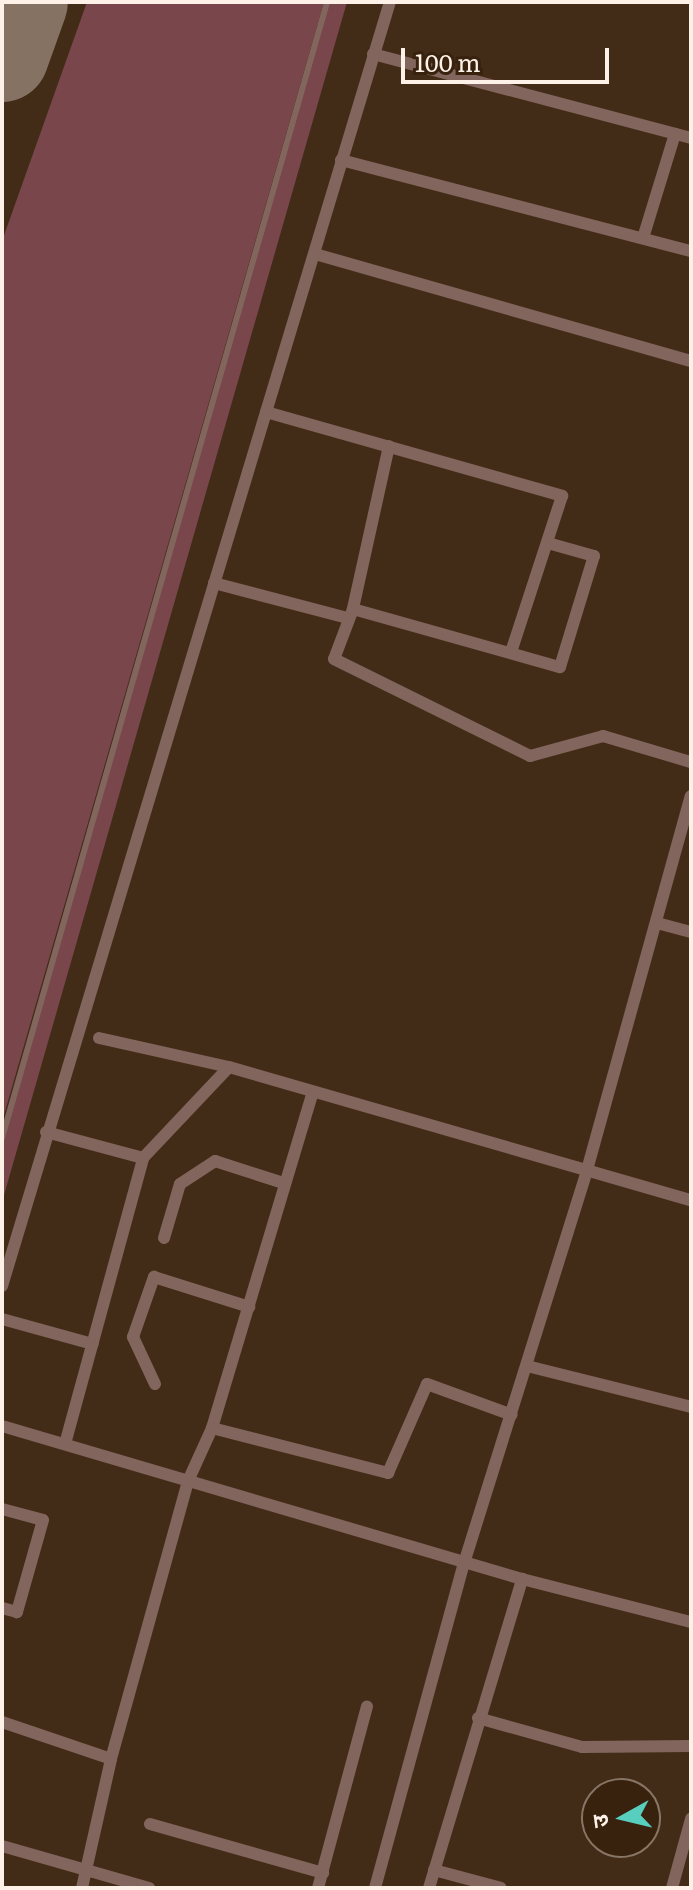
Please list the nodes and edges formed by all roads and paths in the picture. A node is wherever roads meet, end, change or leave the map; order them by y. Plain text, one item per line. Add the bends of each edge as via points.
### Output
1 (327, 2) edge
2 (390, 2) edge
3 (373, 54) junction
4 (675, 134) junction
5 (691, 138) edge
6 (341, 160) junction
7 (643, 238) junction
8 (691, 251) edge
9 (315, 254) junction
10 (691, 361) edge
11 (266, 412) junction
12 (389, 446) junction
13 (548, 543) junction
14 (214, 583) junction
15 (350, 613) junction
16 (512, 649) junction
17 (691, 762) edge
18 (691, 796) edge
19 (657, 923) junction
20 (691, 932) edge
21 (99, 1038) dead end
22 (229, 1067) junction
23 (312, 1094) junction
24 (46, 1132) junction
25 (2, 1138) edge
26 (143, 1158) junction
27 (587, 1170) junction
28 (283, 1183) junction
29 (691, 1200) edge
30 (164, 1238) dead end
31 (2, 1286) edge
32 (249, 1307) junction
33 (2, 1319) edge
34 (93, 1344) junction
35 (527, 1366) junction
36 (155, 1384) dead end
37 (691, 1407) edge
38 (512, 1415) junction
39 (2, 1426) edge
40 (212, 1428) junction
41 (65, 1444) junction
42 (188, 1481) junction
43 (2, 1509) edge
44 (465, 1560) junction
45 (522, 1579) junction
46 (2, 1608) edge
47 (691, 1622) edge
48 (367, 1707) dead end
49 (478, 1718) junction
50 (2, 1722) edge
51 (691, 1746) edge
52 (111, 1759) junction
53 (691, 1819) edge
54 (150, 1824) dead end
55 (2, 1846) edge
56 (434, 1870) junction
57 (87, 1871) junction
58 (323, 1873) junction
59 (82, 1888) edge
60 (149, 1888) edge
61 (318, 1888) edge
62 (375, 1888) edge
63 (429, 1888) edge
64 (501, 1888) edge
65 (672, 1888) edge

1 - 25 lane
2 - 3 street
3 - 4 street
3 - 6 street
4 - 5 street
4 - 7 street
6 - 7 street
6 - 9 street
7 - 8 street
9 - 10 street
9 - 11 street
11 - 12 street
11 - 14 street
12 - 13 street via 562,496
12 - 15 street
13 - 16 street
13 - 16 street via 594,556 560,667
14 - 15 street
14 - 24 street
15 - 16 street
15 - 17 street via 334,659 530,756 603,736
18 - 19 street
19 - 20 street
19 - 27 street
21 - 22 street
22 - 23 street
22 - 26 street
23 - 27 street
23 - 28 street
24 - 26 street
24 - 31 street
26 - 34 street
27 - 29 street
27 - 35 street
28 - 30 street via 215,1161 180,1184
28 - 32 street
32 - 36 street via 154,1277 133,1337
32 - 40 street
33 - 34 street
34 - 41 street
35 - 37 street
35 - 38 street
38 - 40 street via 427,1384 388,1473
38 - 44 street
39 - 41 street
40 - 42 street
41 - 42 street
42 - 44 street
42 - 52 street
43 - 46 street via 43,1520 17,1612
44 - 45 street
44 - 62 street
45 - 47 street
45 - 49 street
48 - 58 street
49 - 51 street via 582,1747
49 - 56 street
50 - 52 street
52 - 57 street
53 - 65 street
54 - 58 street
55 - 57 street
56 - 63 street
56 - 64 street
57 - 59 street
57 - 60 street
58 - 61 street

